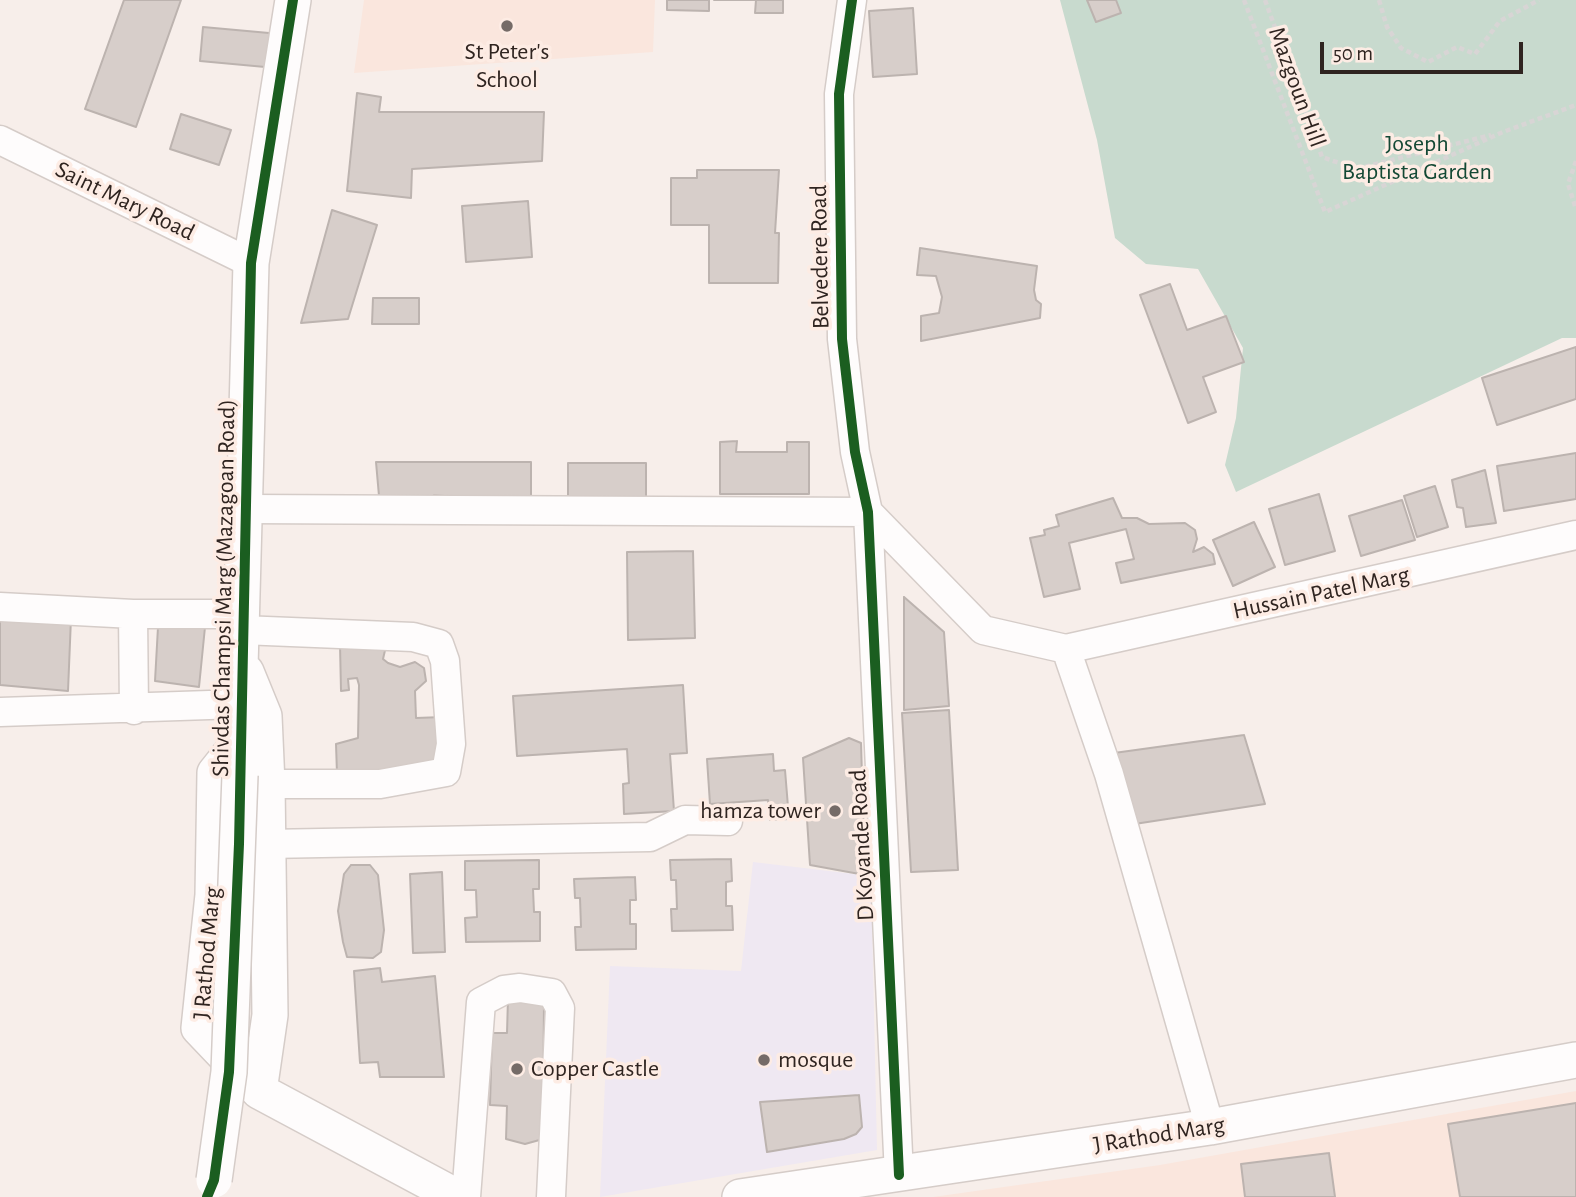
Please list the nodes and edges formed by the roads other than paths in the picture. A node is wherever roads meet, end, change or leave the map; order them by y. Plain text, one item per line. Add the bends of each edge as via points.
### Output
1 (293, 0) edge
2 (852, 0) edge
3 (0, 139) edge
4 (251, 263) junction
5 (247, 509) junction
6 (868, 512) junction
7 (1576, 535) edge
8 (0, 607) edge
9 (133, 614) junction
10 (242, 634) junction
11 (1066, 649) junction
12 (239, 704) junction
13 (134, 710) junction
14 (0, 712) edge
15 (249, 767) junction
16 (728, 821) dead end
17 (267, 844) junction
18 (1576, 1060) edge
19 (260, 1091) junction
20 (1210, 1127) junction
21 (899, 1175) junction
22 (211, 1188) edge
23 (457, 1197) edge
24 (466, 1197) edge
25 (551, 1197) edge
26 (740, 1197) edge

1 - 4 street, Shivdas Champsi Marg (Mazagoan Road)
2 - 6 street, Belvedere Road via 839,94 842,339 855,452
3 - 4 street, Saint Mary Road
4 - 5 street, Shivdas Champsi Marg (Mazagoan Road)
5 - 6 street
5 - 10 street, Shivdas Champsi Marg (Mazagoan Road)
6 - 11 street via 983,630
6 - 21 street, D Koyande Road
7 - 11 street, Hussain Patel Marg
8 - 9 street
9 - 10 street
9 - 13 street
10 - 12 street, Shivdas Champsi Marg (Mazagoan Road)
10 - 15 street via 264,716
10 - 15 street via 413,638 439,644 445,661 451,744 446,772 380,783
11 - 20 street via 1109,774
12 - 13 street
12 - 15 street, Shivdas Champsi Marg (Mazagoan Road)
13 - 14 street
15 - 17 street
15 - 19 street, J Rathod Marg via 215,773 213,895 199,1028
15 - 22 street, Shivdas Champsi Marg (Mazagoan Road), bridge via 229,1072
16 - 17 street via 685,820 650,837
17 - 19 street via 270,1015
18 - 20 street, J Rathod Marg
19 - 23 street, J Rathod Marg
20 - 21 street, J Rathod Marg
21 - 26 street, J Rathod Marg
24 - 25 street via 481,1002 504,990 520,989 552,993 560,1008

